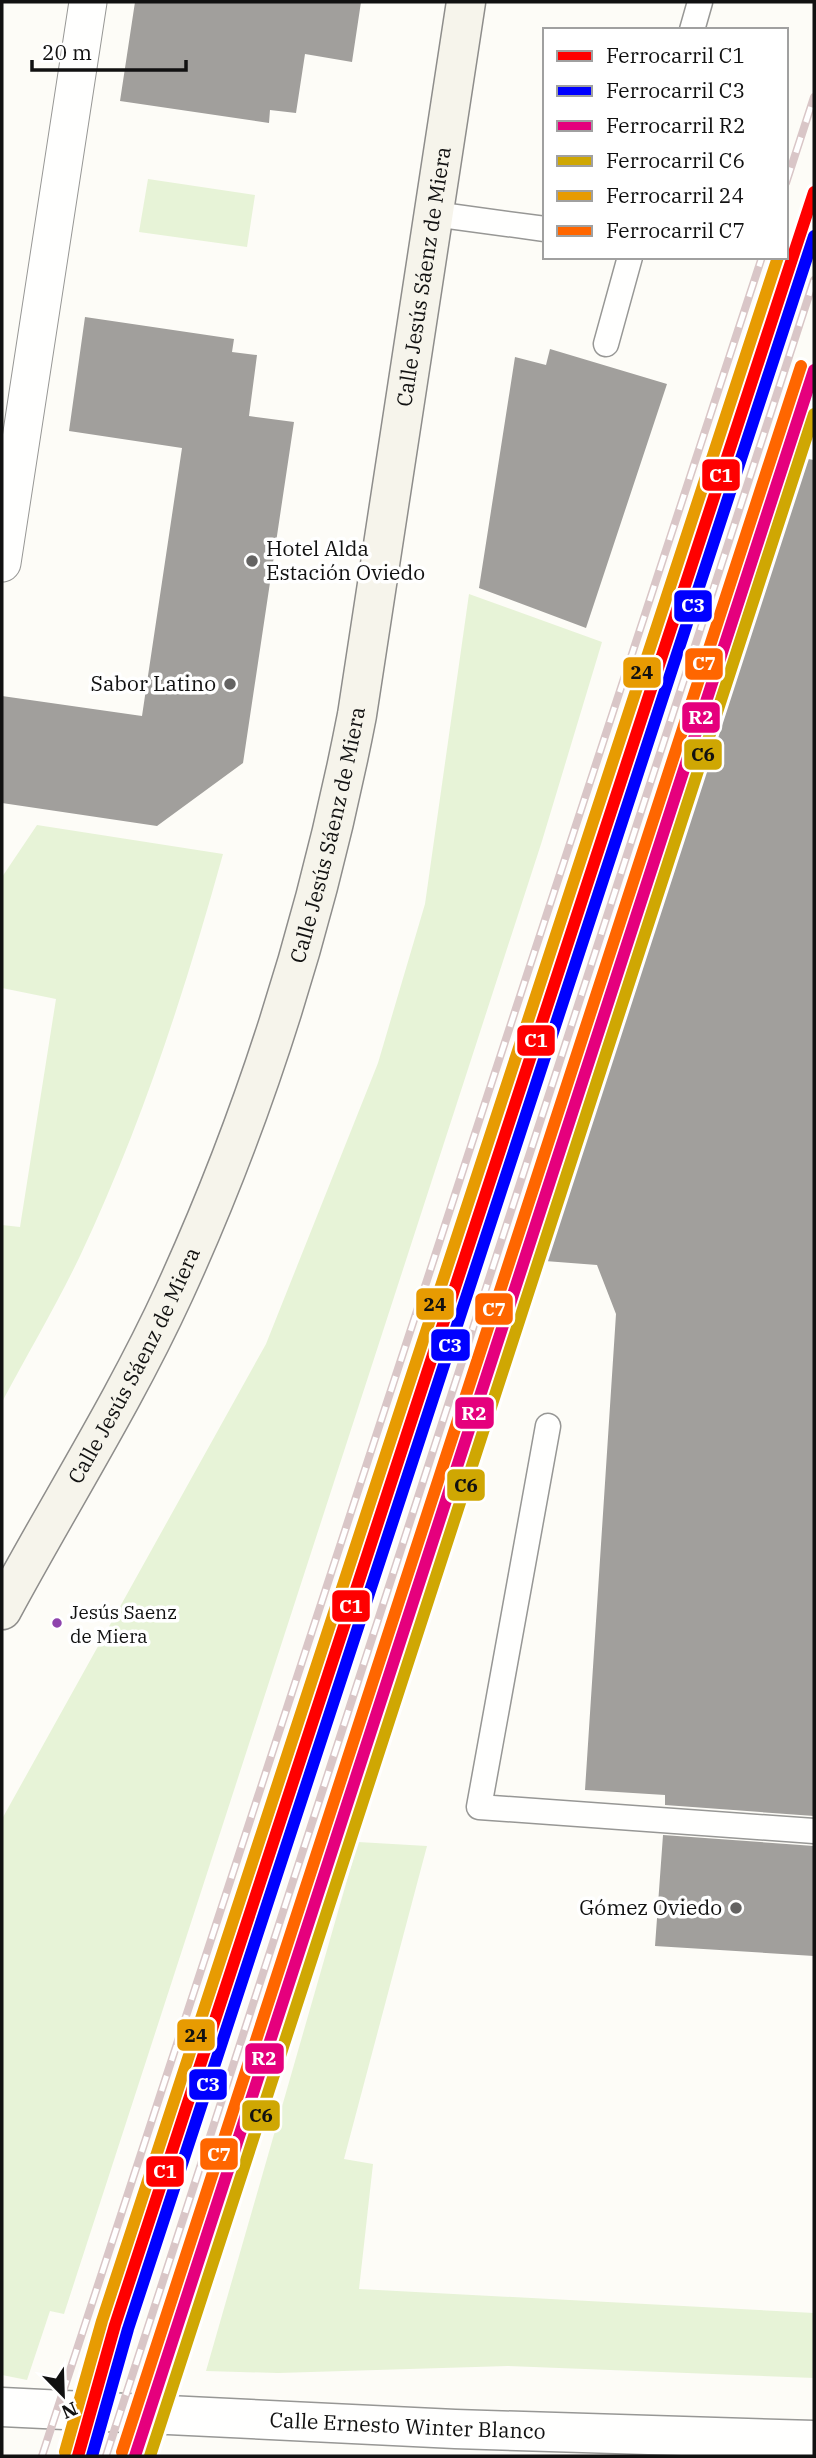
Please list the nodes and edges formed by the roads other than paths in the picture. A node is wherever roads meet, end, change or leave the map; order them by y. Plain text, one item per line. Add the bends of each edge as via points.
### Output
1 (88, 2) edge
2 (466, 2) edge
3 (700, 2) edge
4 (693, 28) edge
5 (434, 214) junction
6 (543, 229) edge
7 (629, 259) edge
8 (607, 344) dead end
9 (2, 563) edge
10 (548, 1426) dead end
11 (2, 1610) edge
12 (814, 1831) edge
13 (9, 2408) edge
14 (814, 2440) edge

1 - 9 street
2 - 5 main road, Calle Jesús Sáenz de Miera
3 - 4 lane
5 - 6 lane
5 - 11 main road, Calle Jesús Sáenz de Miera via 352,742 309,928 274,1042 229,1165 173,1295
7 - 8 lane
10 - 12 lane via 479,1807
13 - 14 street, Calle Ernesto Winter Blanco

